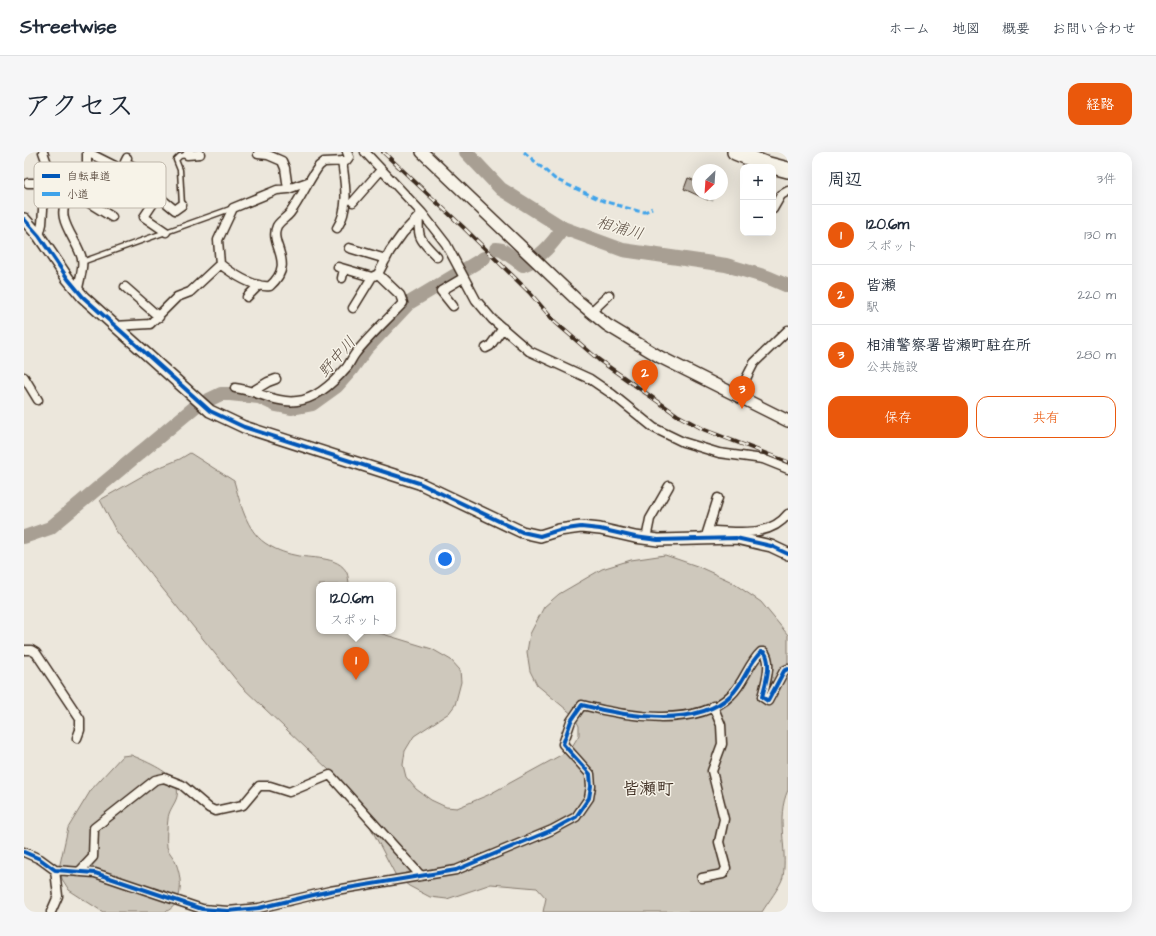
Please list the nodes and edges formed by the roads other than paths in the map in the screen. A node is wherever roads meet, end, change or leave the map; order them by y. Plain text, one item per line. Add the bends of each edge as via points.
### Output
1 (43, 152) edge
2 (87, 152) edge
3 (347, 152) edge
4 (365, 152) edge
5 (422, 152) edge
6 (735, 152) edge
7 (188, 153) edge
8 (200, 154) dead end
9 (258, 154) dead end
10 (274, 154) edge
11 (128, 158) dead end
12 (342, 161) junction
13 (47, 162) edge
14 (107, 162) edge
15 (125, 162) edge
16 (380, 170) junction
17 (788, 170) edge
18 (308, 182) junction
19 (28, 183) dead end
20 (34, 183) edge
21 (288, 189) junction
22 (788, 191) edge
23 (353, 202) dead end
24 (166, 203) edge
25 (776, 204) edge
26 (182, 205) joint
27 (43, 208) edge
28 (66, 208) edge
29 (97, 208) edge
30 (150, 208) edge
31 (233, 208) junction
32 (421, 215) junction
33 (112, 217) dead end
34 (24, 219) edge
35 (336, 228) dead end
36 (166, 232) junction
37 (39, 236) junction
38 (349, 248) dead end
39 (437, 257) dead end
40 (386, 259) junction
41 (82, 262) junction
42 (220, 264) junction
43 (375, 275) junction
44 (342, 278) dead end
45 (463, 278) junction
46 (259, 285) junction
47 (125, 287) dead end
48 (78, 289) junction
49 (608, 295) dead end
50 (247, 297) dead end
51 (453, 306) dead end
52 (353, 308) dead end
53 (591, 312) junction
54 (159, 317) junction
55 (114, 326) junction
56 (502, 328) junction
57 (788, 330) edge
58 (486, 348) dead end
59 (24, 377) edge
60 (276, 379) dead end
61 (235, 388) dead end
62 (253, 391) junction
63 (737, 396) junction
64 (38, 400) dead end
65 (788, 421) edge
66 (788, 469) edge
67 (669, 486) dead end
68 (718, 498) dead end
69 (788, 514) edge
70 (646, 539) junction
71 (709, 539) junction
72 (788, 554) edge
73 (24, 650) edge
74 (788, 669) edge
75 (713, 706) junction
76 (77, 738) dead end
77 (24, 852) edge
78 (55, 870) junction
79 (79, 872) junction
80 (421, 876) junction
81 (702, 878) dead end
82 (51, 912) edge

1 - 13 street
2 - 14 street
3 - 12 street via 349,157
4 - 16 street
5 - 53 street
6 - 17 highway
7 - 8 street
7 - 26 lane via 176,160 180,170
9 - 10 street
10 - 21 street via 285,168
11 - 15 street
12 - 18 street via 324,162
12 - 35 street via 346,191 345,207
16 - 23 street
16 - 32 street
18 - 21 street
18 - 46 street via 290,213 277,226 282,267 280,275 270,286
19 - 20 street
21 - 31 street via 277,190
22 - 25 street
24 - 26 street via 175,210
27 - 37 street
28 - 41 street via 64,218 68,232
29 - 33 street
30 - 36 street via 144,217
31 - 36 lane
31 - 42 street via 218,240
32 - 39 street via 418,229 420,238
32 - 40 street via 403,233
32 - 45 street via 446,244
34 - 37 street
36 - 41 lane
37 - 48 street via 68,279
38 - 40 street
40 - 43 street
41 - 48 street
42 - 46 street via 232,274
42 - 54 street via 190,292 177,297
43 - 44 street via 341,268
43 - 52 street
43 - 62 street via 400,295 403,303 327,386 311,397 297,402 279,400
45 - 51 street via 441,290
45 - 56 street via 476,300
46 - 50 street
47 - 54 street via 135,301
48 - 55 street
49 - 53 street
53 - 63 street via 634,342
54 - 55 street via 150,324
55 - 70 street via 210,411 244,428 419,483 522,532 540,536 558,530 582,527
56 - 58 street
56 - 66 street via 529,351 590,379 654,428 683,442 719,453 763,459
57 - 63 street via 754,363
59 - 64 street
60 - 62 street
61 - 62 street
63 - 65 street
67 - 70 street via 650,519
68 - 71 street
69 - 71 street via 781,522 766,530 753,533 715,531
70 - 71 street
71 - 72 street via 736,538 771,546
73 - 76 street via 36,653 80,718
74 - 75 street via 784,671 768,701 762,698 768,671 767,655 761,652 731,695
75 - 80 street via 690,716 655,717 582,706 571,721 563,744 590,774 589,798 576,817 552,830 456,870
75 - 81 street via 721,725 722,744 712,771 724,819 719,842 726,868 723,874
77 - 78 street
78 - 79 street
78 - 82 street via 58,896
79 - 80 street via 94,873 202,909 228,911 259,908 330,891
79 - 80 street via 93,857 94,828 155,780 164,778 182,785 215,811 243,805 259,786 270,786 289,792 330,775

